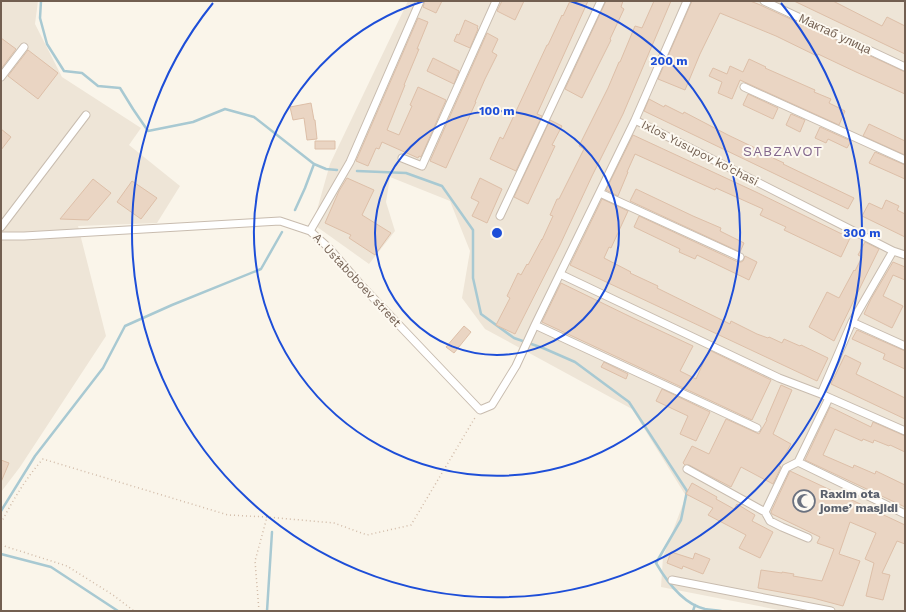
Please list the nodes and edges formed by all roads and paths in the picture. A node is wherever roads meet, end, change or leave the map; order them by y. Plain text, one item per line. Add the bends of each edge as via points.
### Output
1 (420, 1) edge
2 (496, 1) edge
3 (601, 1) edge
4 (688, 1) edge
5 (764, 1) edge
6 (24, 48) dead end
7 (905, 67) edge
8 (1, 77) edge
9 (744, 87) dead end
10 (86, 115) dead end
11 (635, 120) junction
12 (402, 158) dead end
13 (905, 160) edge
14 (600, 193) junction
15 (500, 216) dead end
16 (1, 227) edge
17 (310, 231) junction
18 (1, 236) edge
19 (9, 236) junction
20 (1, 242) edge
21 (893, 251) junction
22 (905, 256) edge
23 (740, 257) dead end
24 (560, 274) junction
25 (852, 322) junction
26 (535, 325) junction
27 (905, 346) edge
28 (821, 394) junction
29 (830, 398) junction
30 (480, 410) junction
31 (757, 428) dead end
32 (905, 431) edge
33 (798, 462) junction
34 (687, 469) dead end
35 (765, 512) junction
36 (905, 514) edge
37 (267, 517) junction
38 (1, 523) edge
39 (808, 538) dead end
40 (1, 545) edge
41 (672, 580) dead end
42 (134, 611) edge
43 (259, 611) edge
44 (831, 611) edge

1 - 17 street via 350,162
2 - 12 street via 422,166
3 - 15 street
4 - 11 street
5 - 7 street, Мактаб улица
6 - 8 street
9 - 13 street
10 - 16 street
11 - 14 street, Ixlos Yusupov ko'chasi
11 - 21 street, Ixlos Yusupov ko'chasi
14 - 23 street
14 - 24 street, Ixlos Yusupov ko'chasi
17 - 19 street, A. Ustaboboev street via 280,221
17 - 30 street, A. Ustaboboev street via 329,248
18 - 19 street, A. Ustaboboev street
19 - 20 street
21 - 22 street, Ixlos Yusupov ko'chasi
21 - 25 street
24 - 26 street, Ixlos Yusupov ko'chasi
24 - 28 street via 779,378
25 - 27 street
25 - 28 street
26 - 30 street, Ixlos Yusupov ko'chasi via 516,366 492,405
26 - 31 street
28 - 29 street
29 - 32 street
29 - 33 street
30 - 37 path via 411,525 367,534 334,524
33 - 35 street via 786,468
33 - 36 street
34 - 35 street
35 - 39 street via 770,521
37 - 38 path via 228,515 43,459 18,492
37 - 43 path via 255,561
40 - 42 path via 67,566
41 - 44 street

